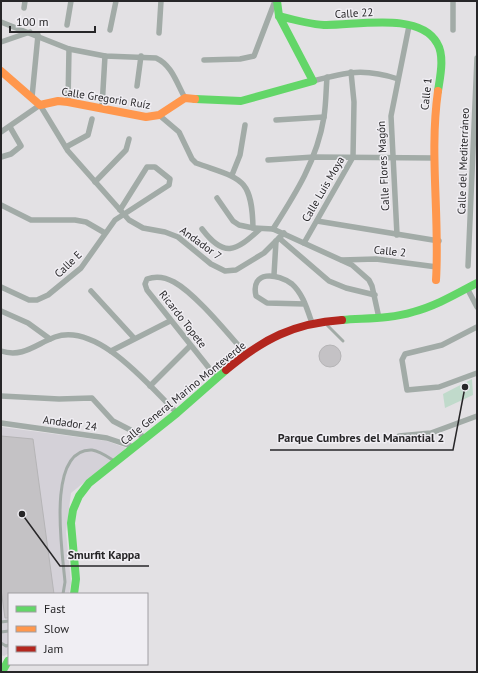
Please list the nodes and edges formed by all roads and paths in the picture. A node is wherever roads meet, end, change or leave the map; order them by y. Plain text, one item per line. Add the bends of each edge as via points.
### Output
1 (25, 1) edge
2 (72, 1) edge
3 (116, 1) edge
4 (161, 1) edge
5 (276, 1) edge
6 (453, 1) edge
7 (24, 8) dead end
8 (279, 16) junction
9 (1, 22) edge
10 (67, 25) dead end
11 (409, 26) junction
12 (110, 30) dead end
13 (453, 30) dead end
14 (30, 32) junction
15 (159, 33) dead end
16 (38, 35) junction
17 (430, 35) joint
18 (1, 42) edge
19 (69, 49) junction
20 (105, 56) junction
21 (141, 56) junction
22 (477, 58) edge
23 (204, 60) dead end
24 (1, 72) edge
25 (351, 72) junction
26 (327, 77) junction
27 (398, 79) junction
28 (313, 81) junction
29 (137, 86) dead end
30 (32, 97) junction
31 (185, 98) junction
32 (476, 101) edge
33 (68, 102) junction
34 (40, 105) junction
35 (102, 107) junction
36 (159, 115) junction
37 (324, 117) junction
38 (92, 119) dead end
39 (276, 120) dead end
40 (245, 125) dead end
41 (10, 127) junction
42 (1, 132) edge
43 (128, 139) dead end
44 (475, 143) edge
45 (66, 147) junction
46 (1, 157) edge
47 (314, 157) junction
48 (353, 157) junction
49 (394, 158) junction
50 (435, 158) junction
51 (268, 160) dead end
52 (232, 175) junction
53 (95, 182) junction
54 (475, 184) edge
55 (217, 198) dead end
56 (1, 205) edge
57 (121, 211) junction
58 (317, 221) junction
59 (470, 222) junction
60 (477, 225) edge
61 (202, 228) dead end
62 (253, 228) junction
63 (260, 229) junction
64 (273, 229) junction
65 (105, 232) junction
66 (284, 233) junction
67 (397, 235) junction
68 (277, 240) junction
69 (438, 241) junction
70 (304, 243) junction
71 (341, 260) junction
72 (468, 266) dead end
73 (437, 267) junction
74 (274, 275) junction
75 (436, 280) dead end
76 (477, 283) edge
77 (1, 287) edge
78 (467, 288) junction
79 (91, 291) dead end
80 (375, 295) junction
81 (305, 304) junction
82 (477, 307) edge
83 (1, 311) edge
84 (379, 318) junction
85 (170, 320) junction
86 (324, 321) junction
87 (312, 322) junction
88 (477, 327) edge
89 (134, 338) junction
90 (50, 339) junction
91 (343, 341) dead end
92 (190, 346) junction
93 (1, 351) edge
94 (111, 351) junction
95 (246, 354) junction
96 (477, 373) edge
97 (217, 378) junction
98 (150, 386) junction
99 (1, 396) edge
100 (177, 413) junction
101 (477, 416) edge
102 (1, 423) edge
103 (399, 436) dead end
104 (146, 438) junction
105 (134, 448) junction
106 (116, 462) junction
107 (63, 593) edge
108 (74, 593) edge
109 (5, 662) edge
110 (2, 672) edge

1 - 7 street
2 - 10 street
3 - 12 street
4 - 15 street
5 - 8 street
5 - 23 street via 254,56
6 - 13 street
8 - 11 street, Calle 22 via 316,24 372,22
8 - 28 street
9 - 14 street
11 - 17 street, Calle 22
11 - 27 street, Calle Flores Magón
14 - 16 street
14 - 18 street
16 - 19 street
16 - 30 street
17 - 50 street, Calle 1 via 438,44 440,54 435,115
19 - 20 street
19 - 33 street
20 - 21 street
20 - 35 street
21 - 29 street
21 - 31 street via 156,58 167,66
22 - 32 street, Calle del Mediterráneo
24 - 30 street
25 - 26 street
25 - 27 street via 374,72
25 - 48 street, Calle Luis Moya via 354,108
26 - 28 street
26 - 37 street
27 - 49 street, Calle Flores Magón via 391,116
28 - 31 street via 241,100
30 - 34 street
31 - 36 street, Calle Gregorio Ruíz
32 - 44 street, Calle del Mediterráneo
33 - 34 street, Calle Gregorio Ruíz via 58,101
33 - 35 street, Calle Gregorio Ruíz
34 - 41 street, Calle Gregorio Ruíz
34 - 45 street, Andador 7
35 - 36 street, Calle Gregorio Ruíz via 146,117
36 - 52 street via 179,132 196,163
37 - 39 street
37 - 47 street
38 - 45 street via 88,135
40 - 52 street via 240,155
41 - 42 street, Calle Gregorio Ruíz
41 - 46 street via 21,146 11,154
43 - 53 street via 126,150
44 - 54 street, Calle del Mediterráneo
45 - 53 street, Andador 7
47 - 48 street
47 - 51 street
47 - 64 street via 296,194
48 - 49 street
48 - 58 street, Calle Luis Moya
49 - 50 street
49 - 67 street, Calle Flores Magón
50 - 69 street, Calle 1
52 - 62 street via 250,193
53 - 57 street, Andador 7
54 - 59 street, Calle del Mediterráneo
55 - 62 street via 239,225
56 - 65 street via 31,220 80,221
57 - 57 street via 170,183 170,179 159,169 148,167
57 - 65 street, Calle E
57 - 68 street, Andador 7 via 129,220 143,228 178,237 211,264 228,271 250,263
58 - 67 street
58 - 70 street, Calle Luis Moya
59 - 60 street
59 - 72 street, Calle del Mediterráneo
61 - 63 street via 216,245 225,249 237,246
62 - 63 street
63 - 64 street
64 - 66 street
65 - 77 street, Calle E via 81,268 41,299 22,298
66 - 68 street, Andador 7
66 - 70 street
67 - 69 street
68 - 74 street
68 - 80 street via 328,281
69 - 73 street, Calle 1
70 - 71 street
71 - 73 street, Calle 2 via 376,259
71 - 80 street via 369,280
73 - 75 street, Calle 1
74 - 81 street via 298,290
74 - 81 street via 266,276 257,282 254,291 259,299 274,304
76 - 78 street, Calle General Marino Monteverde
78 - 82 street
78 - 84 street, Calle General Marino Monteverde via 412,313
79 - 89 street
80 - 84 street
81 - 87 street
83 - 90 street via 28,323
84 - 86 street, Calle General Marino Monteverde
85 - 89 street
85 - 92 street, Ricardo Topete
85 - 95 street, Ricardo Topete via 147,290 146,279 162,278 175,282 190,294
86 - 87 street, Calle General Marino Monteverde
86 - 91 lane
87 - 95 street, Calle General Marino Monteverde via 285,331
88 - 96 street via 436,347 405,354 402,360 406,390 439,387
89 - 94 street
90 - 93 street via 25,352 13,354
90 - 94 street via 65,335 77,336
92 - 97 street, Ricardo Topete
92 - 98 street
94 - 98 street
95 - 97 street, Calle General Marino Monteverde
97 - 100 street, Calle General Marino Monteverde
98 - 100 street
99 - 104 street via 92,398 113,422
100 - 104 street, Calle General Marino Monteverde
101 - 103 street via 431,433
102 - 105 street, Andador 24 via 107,438
104 - 105 street, Calle General Marino Monteverde
105 - 106 street, Calle General Marino Monteverde
106 - 107 lane via 97,451 87,451 79,454 66,470 59,503
106 - 108 street, Calle General Marino Monteverde via 89,483 74,502 71,528
109 - 110 street

